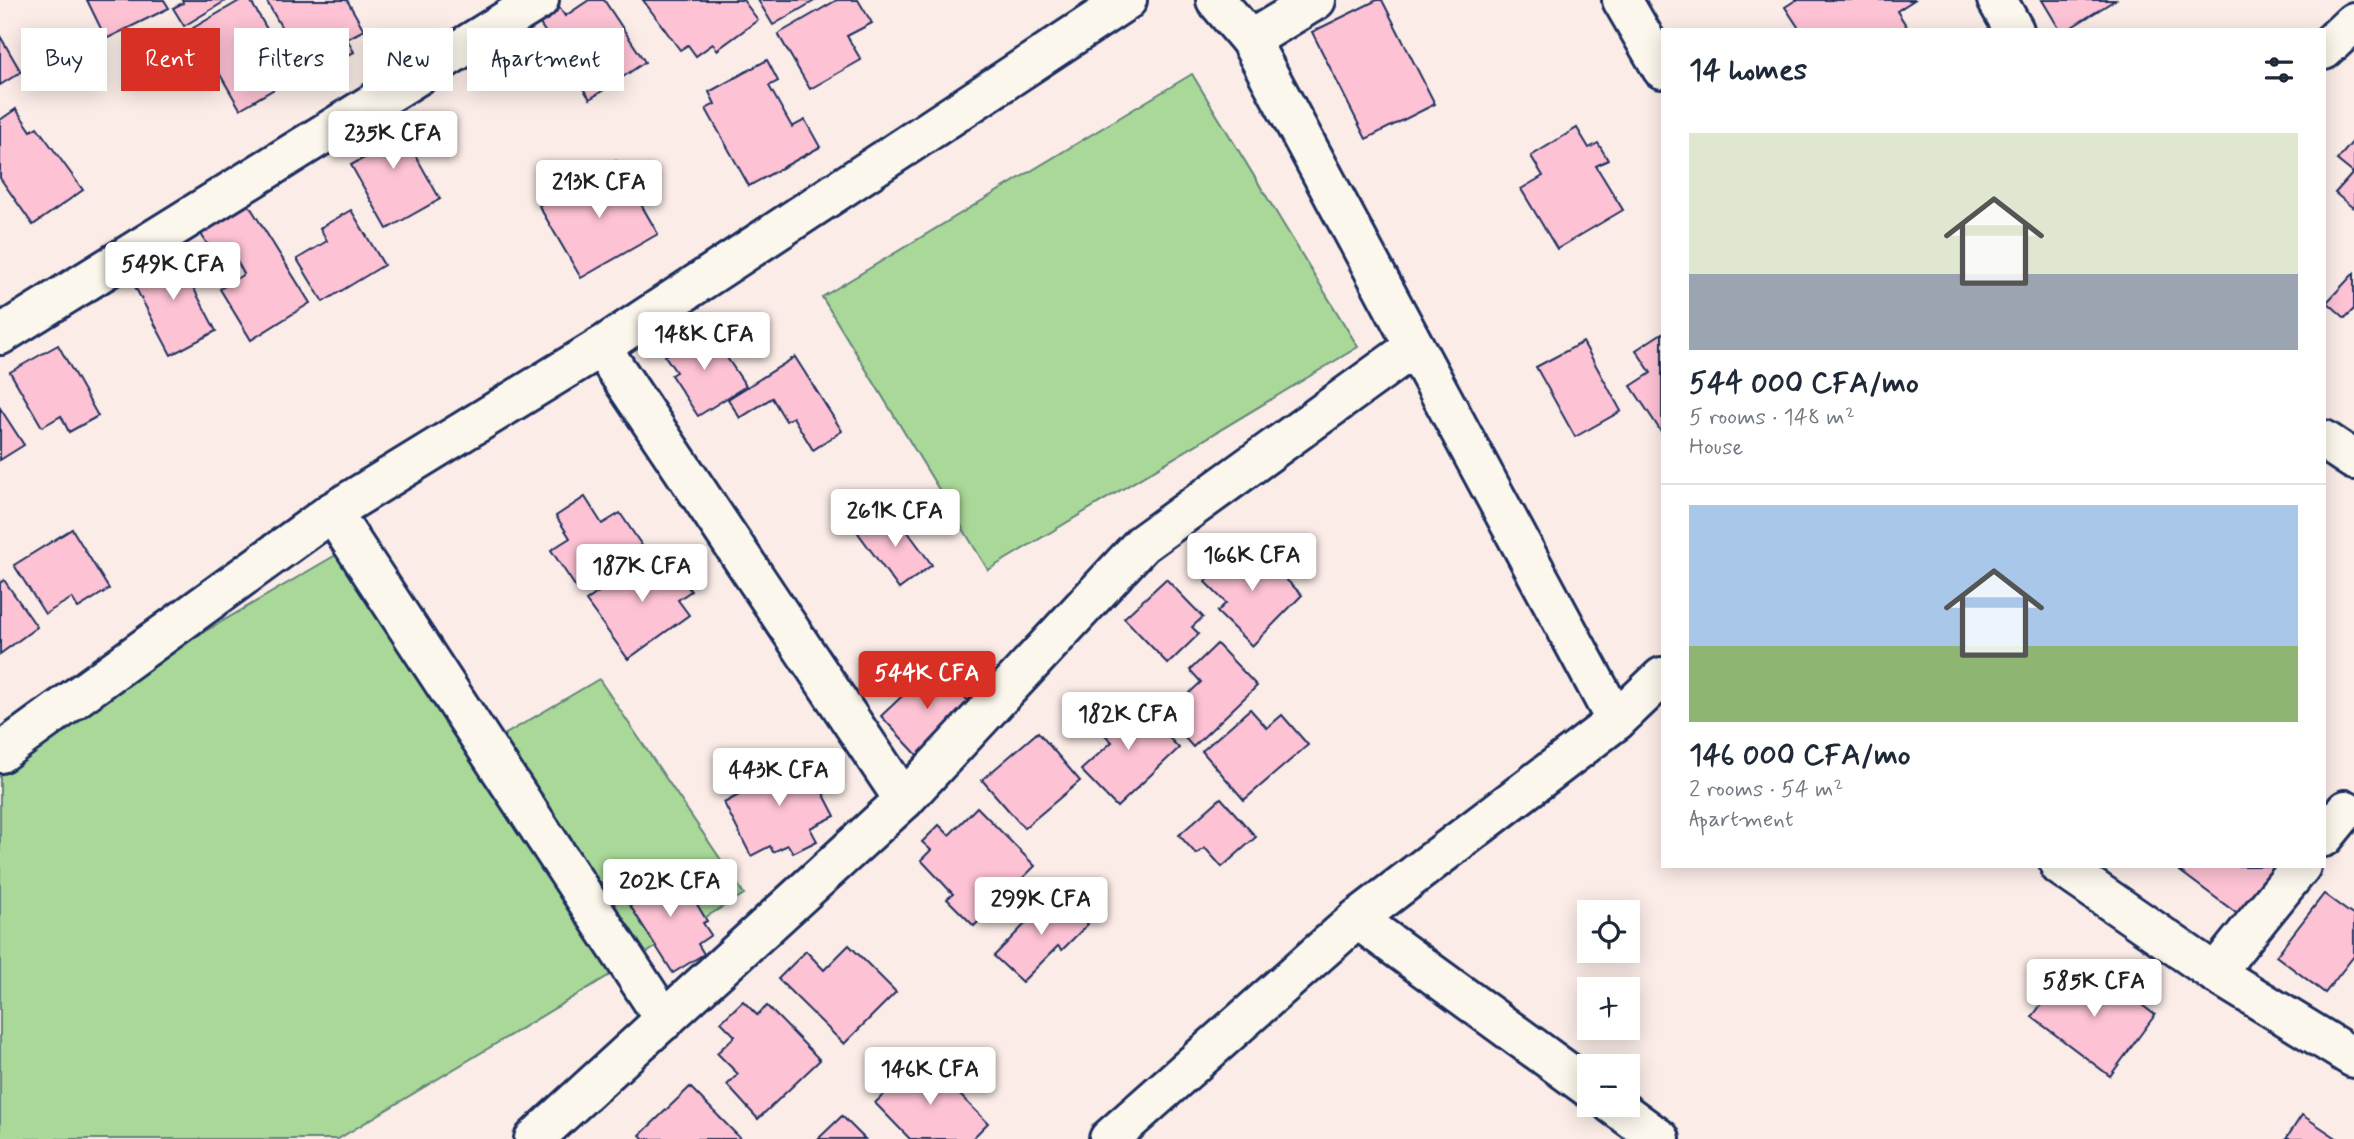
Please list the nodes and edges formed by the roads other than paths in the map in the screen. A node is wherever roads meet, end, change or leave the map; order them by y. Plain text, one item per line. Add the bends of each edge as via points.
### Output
1 (538, 0) edge
2 (1127, 0) edge
3 (1216, 0) edge
4 (1316, 0) edge
5 (1622, 0) edge
6 (1997, 0) edge
7 (2354, 22) edge
8 (2013, 28) edge
9 (1250, 40) junction
10 (2326, 48) edge
11 (1661, 67) edge
12 (0, 335) edge
13 (601, 347) junction
14 (1414, 347) junction
15 (2326, 441) edge
16 (2354, 460) edge
17 (332, 512) junction
18 (1661, 678) edge
19 (1616, 720) junction
20 (0, 752) edge
21 (904, 800) junction
22 (2063, 868) edge
23 (2299, 868) edge
24 (1357, 919) junction
25 (2215, 973) junction
26 (665, 1020) junction
27 (2354, 1058) edge
28 (1577, 1079) edge
29 (1630, 1117) edge
30 (534, 1139) edge
31 (1109, 1139) edge
32 (1660, 1139) edge

1 - 12 street
2 - 13 street
3 - 9 street
4 - 9 street
5 - 11 street
6 - 8 street
7 - 10 street
9 - 14 street
13 - 17 street
13 - 21 street
14 - 19 street
14 - 21 street via 1142,544
15 - 16 street
17 - 20 street
17 - 26 street
18 - 19 street
19 - 24 street
21 - 26 street
22 - 25 street
23 - 25 street
24 - 28 street
24 - 31 street
25 - 27 street
26 - 30 street
29 - 32 street

